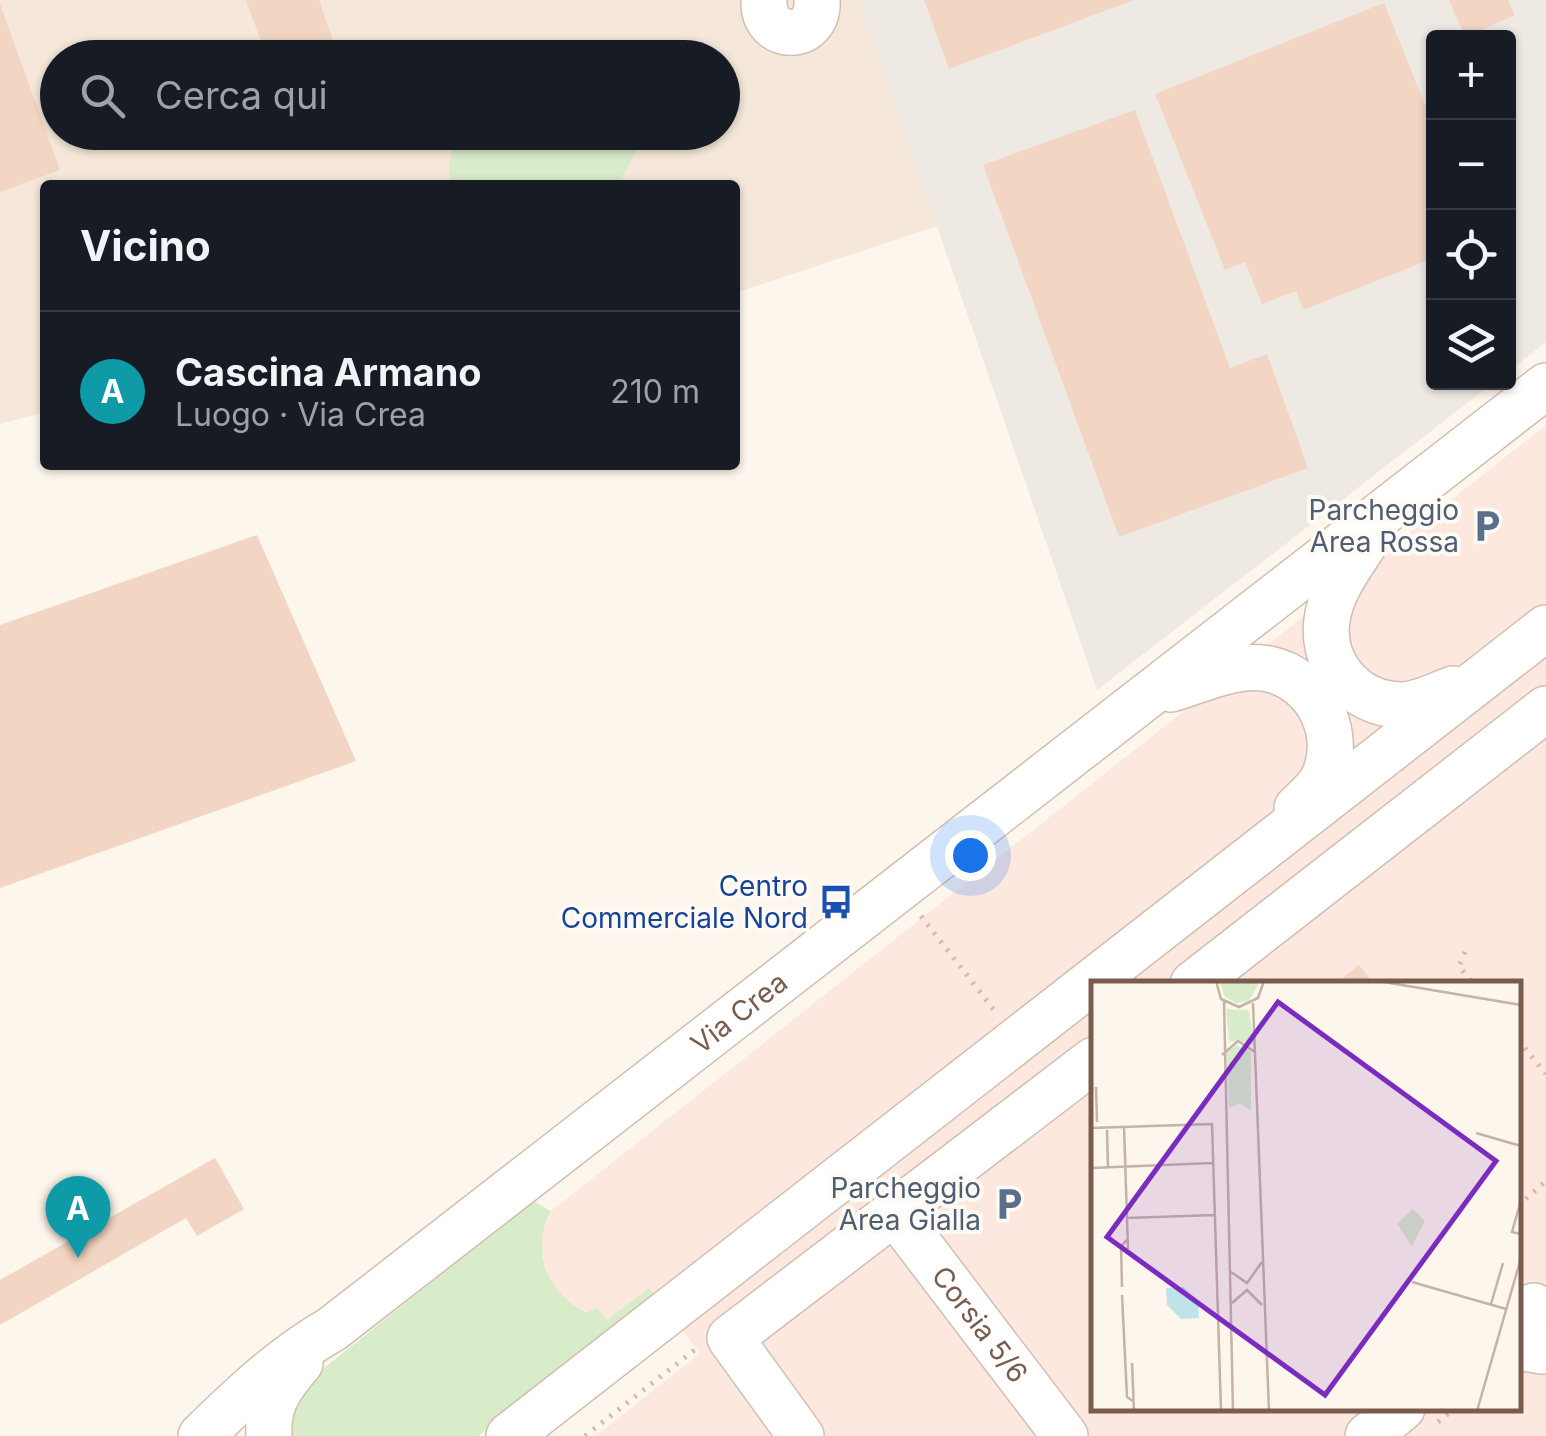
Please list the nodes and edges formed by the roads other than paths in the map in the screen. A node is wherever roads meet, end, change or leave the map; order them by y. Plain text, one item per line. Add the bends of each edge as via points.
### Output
1 (764, 0) edge
2 (818, 0) edge
3 (1546, 386) edge
4 (1386, 512) junction
5 (1546, 628) edge
6 (1479, 680) junction
7 (1146, 697) junction
8 (1546, 709) edge
9 (1244, 864) junction
10 (1094, 981) edge
11 (1196, 981) edge
12 (1091, 983) edge
13 (1091, 1062) edge
14 (895, 1213) junction
15 (648, 1328) junction
16 (332, 1329) junction
17 (723, 1336) junction
18 (1398, 1411) edge
19 (202, 1436) edge
20 (269, 1436) edge
21 (508, 1436) edge
22 (801, 1436) edge
23 (824, 1436) edge
24 (1065, 1436) edge
25 (1368, 1436) edge

1 - 2 street via 769,22 784,32 802,30 815,18
3 - 4 street, Via Crea
4 - 6 street, Via Crea via 1336,587 1328,612 1335,669 1350,686 1384,704 1406,705
4 - 7 street, Via Crea
5 - 6 street, Via Crea
6 - 9 street, Via Crea
7 - 9 street, Via Crea via 1244,668 1289,676 1319,704 1331,746 1320,784
7 - 16 street, Via Crea
8 - 11 street
9 - 10 street, Via Crea
12 - 15 street, Via Crea
13 - 14 street
14 - 17 street
14 - 24 street, Corsia 5/6
15 - 17 street
15 - 21 street, Via Crea
16 - 19 street, Via Crea via 302,1346
16 - 20 street, Via Crea via 276,1393
17 - 22 street
17 - 23 street via 782,1382
18 - 25 street

